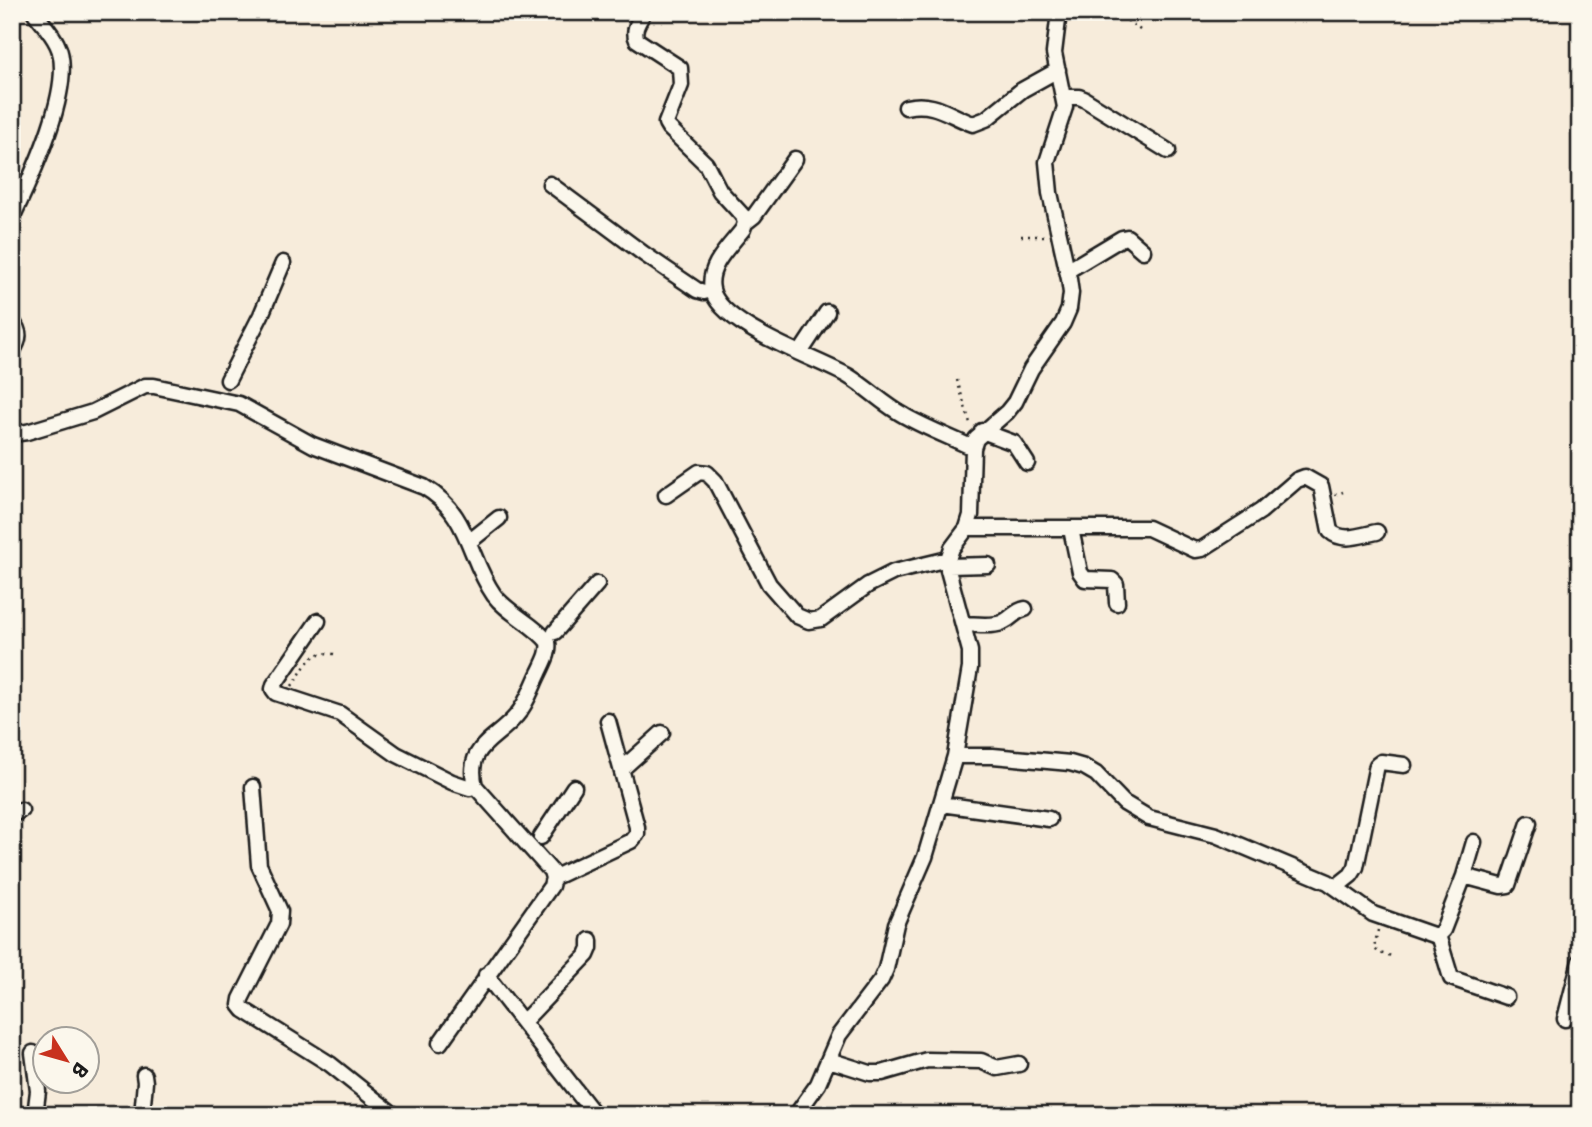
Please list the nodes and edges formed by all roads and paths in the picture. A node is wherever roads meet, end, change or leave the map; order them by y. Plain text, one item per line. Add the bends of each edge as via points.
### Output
1 (644, 12) edge
2 (1059, 12) edge
3 (1116, 12) edge
4 (35, 13) edge
5 (1140, 30) dead end
6 (1058, 70) junction
7 (1064, 97) junction
8 (906, 107) dead end
9 (1168, 151) dead end
10 (795, 159) dead end
11 (550, 184) dead end
12 (12, 218) edge
13 (745, 223) junction
14 (1021, 236) dead end
15 (1059, 236) junction
16 (1143, 251) dead end
17 (283, 263) dead end
18 (1067, 271) junction
19 (712, 290) junction
20 (827, 312) dead end
21 (12, 321) edge
22 (12, 352) edge
23 (800, 353) junction
24 (957, 380) dead end
25 (223, 389) junction
26 (12, 433) edge
27 (977, 439) junction
28 (1027, 463) dead end
29 (666, 495) dead end
30 (499, 517) dead end
31 (967, 528) junction
32 (1071, 529) junction
33 (1377, 532) dead end
34 (469, 542) junction
35 (948, 562) junction
36 (988, 565) dead end
37 (597, 584) dead end
38 (1117, 603) dead end
39 (1025, 609) dead end
40 (318, 621) dead end
41 (963, 624) junction
42 (551, 637) junction
43 (334, 654) dead end
44 (286, 696) junction
45 (608, 722) dead end
46 (662, 733) dead end
47 (955, 756) junction
48 (1404, 765) dead end
49 (622, 769) junction
50 (475, 786) junction
51 (253, 787) dead end
52 (574, 787) dead end
53 (941, 804) junction
54 (1049, 819) dead end
55 (1529, 823) dead end
56 (1474, 842) dead end
57 (537, 843) junction
58 (1464, 876) junction
59 (553, 878) junction
60 (1336, 887) junction
61 (1380, 916) junction
62 (1438, 935) junction
63 (590, 940) dead end
64 (1392, 956) dead end
65 (1580, 961) edge
66 (486, 975) junction
67 (1506, 998) dead end
68 (1565, 1019) dead end
69 (523, 1022) junction
70 (440, 1042) dead end
71 (829, 1060) junction
72 (1018, 1064) dead end
73 (144, 1074) dead end
74 (37, 1096) edge
75 (35, 1115) edge
76 (142, 1115) edge
77 (394, 1115) edge
78 (595, 1115) edge
79 (796, 1115) edge

1 - 13 street via 634,34 637,40 680,68 681,85 666,122 668,128 698,154
2 - 6 street via 1054,41
3 - 5 path
4 - 12 street via 58,44 63,69 51,125
6 - 7 street
6 - 8 street via 974,124 930,106
7 - 9 street via 1084,99
7 - 15 street via 1063,119 1047,162
10 - 13 street
11 - 19 street via 697,290
13 - 19 street via 716,265
14 - 15 path
15 - 18 street
16 - 18 street via 1132,240 1122,238
17 - 25 street
18 - 27 street via 1071,293 1063,323 1015,402
19 - 23 street via 736,320
20 - 23 street
21 - 22 street via 20,336
23 - 27 street via 847,375 905,416
24 - 27 path
25 - 26 street via 145,386 93,412
25 - 34 street via 313,445 424,487 450,507
27 - 28 street via 1014,443
27 - 31 street
29 - 35 street via 699,471 708,472 769,584 797,617 809,621 821,619 894,572
30 - 34 street
31 - 32 street
31 - 35 street
32 - 33 street via 1148,528 1202,549 1305,477 1321,486 1335,536
32 - 38 street via 1080,572 1085,579 1112,580
34 - 42 street via 496,597
35 - 36 street
35 - 41 street
37 - 42 street
39 - 41 street via 1000,624
40 - 44 street via 274,685 276,693
41 - 47 street via 970,668
42 - 50 street via 524,705 477,752
43 - 44 path via 314,655
44 - 50 street via 340,714 396,754 458,785
45 - 49 street
46 - 49 street
47 - 53 street
47 - 60 street via 1084,767 1142,815 1216,835
48 - 60 street via 1377,765 1356,867
49 - 59 street via 637,834
50 - 57 street
51 - 77 street via 259,865 280,911 279,924 240,1005 330,1064
52 - 57 street
53 - 54 street
53 - 71 street via 925,858 896,924 886,969 839,1035
55 - 58 street via 1508,885
56 - 58 street
57 - 59 street
58 - 62 street
59 - 66 street
60 - 61 street
61 - 62 street
61 - 64 path via 1374,948
62 - 67 street via 1451,978
63 - 69 street via 587,955
65 - 68 street
66 - 69 street
66 - 70 street
69 - 78 street
71 - 72 street via 870,1073 927,1060 981,1061 997,1068
71 - 79 street
73 - 76 street
74 - 75 street

